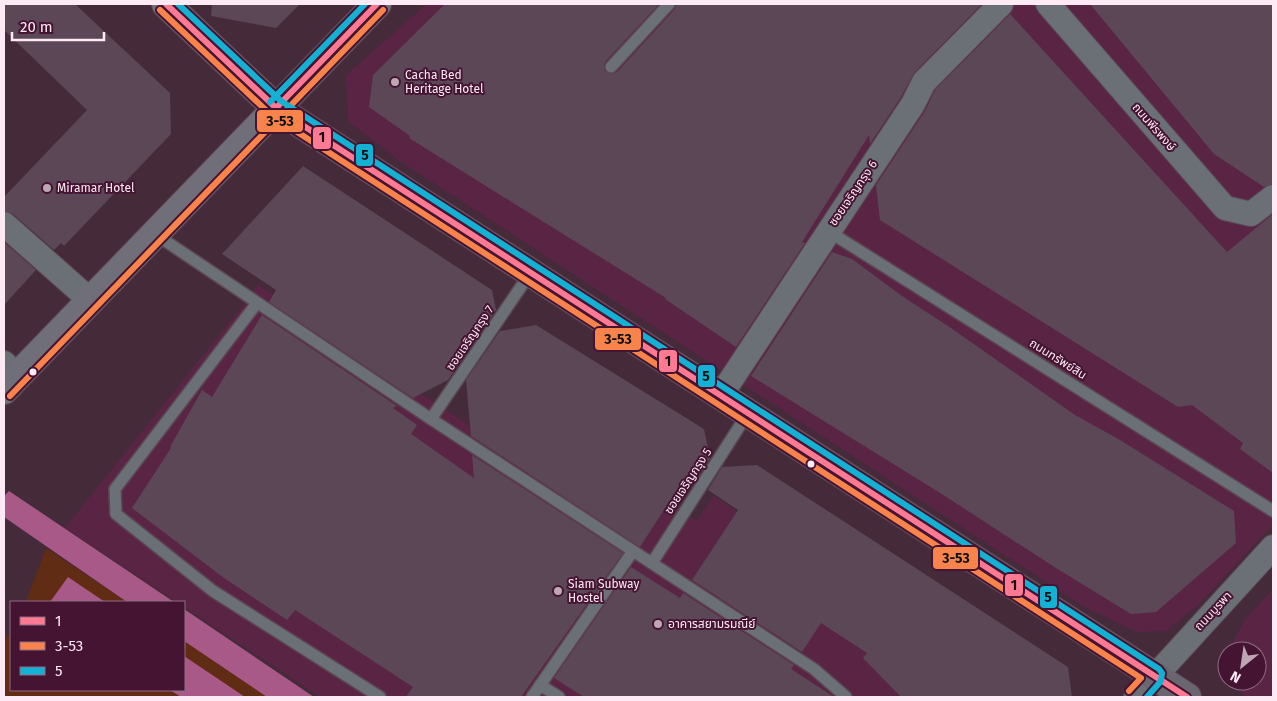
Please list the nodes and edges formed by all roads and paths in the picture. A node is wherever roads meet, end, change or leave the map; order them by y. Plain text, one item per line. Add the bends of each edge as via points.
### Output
1 (166, 4) edge
2 (377, 4) edge
3 (669, 4) edge
4 (1001, 4) edge
5 (1048, 4) edge
6 (611, 67) dead end
7 (276, 108) junction
8 (1273, 197) edge
9 (4, 224) edge
10 (828, 231) junction
11 (155, 234) junction
12 (531, 272) junction
13 (90, 300) junction
14 (257, 303) junction
15 (8, 376) edge
16 (721, 396) junction
17 (748, 413) junction
18 (432, 419) junction
19 (1273, 511) edge
20 (1273, 547) edge
21 (633, 551) junction
22 (652, 563) junction
23 (1154, 676) junction
24 (540, 685) junction
25 (380, 697) edge
26 (532, 697) edge
27 (559, 697) edge
28 (846, 697) edge
29 (1136, 697) edge
30 (1187, 697) edge

1 - 7 main road
2 - 7 main road
3 - 6 lane
4 - 10 street, ซอยเจริญกรุง 6 via 924,82 913,104
5 - 8 street, ถนนพีรพงษ์ via 1225,208 1251,214
7 - 11 main road
7 - 12 main road
9 - 13 street
10 - 16 street, ซอยเจริญกรุง 6
10 - 19 lane, ถนนทรัพย์สิน
11 - 13 main road
11 - 14 lane
12 - 16 main road
12 - 18 lane, ซอยเจริญกรุง 7
13 - 15 main road
14 - 18 lane
14 - 25 lane via 115,489 116,514 213,591
16 - 17 main road
17 - 22 lane, ซอยเจริญกรุง 5
17 - 23 main road
18 - 21 lane
20 - 23 street, ถนนบูรพา
21 - 22 lane
21 - 24 lane
22 - 28 lane via 814,669
23 - 29 street, ถนนบูรพา
23 - 30 main road
24 - 26 lane
24 - 27 lane

